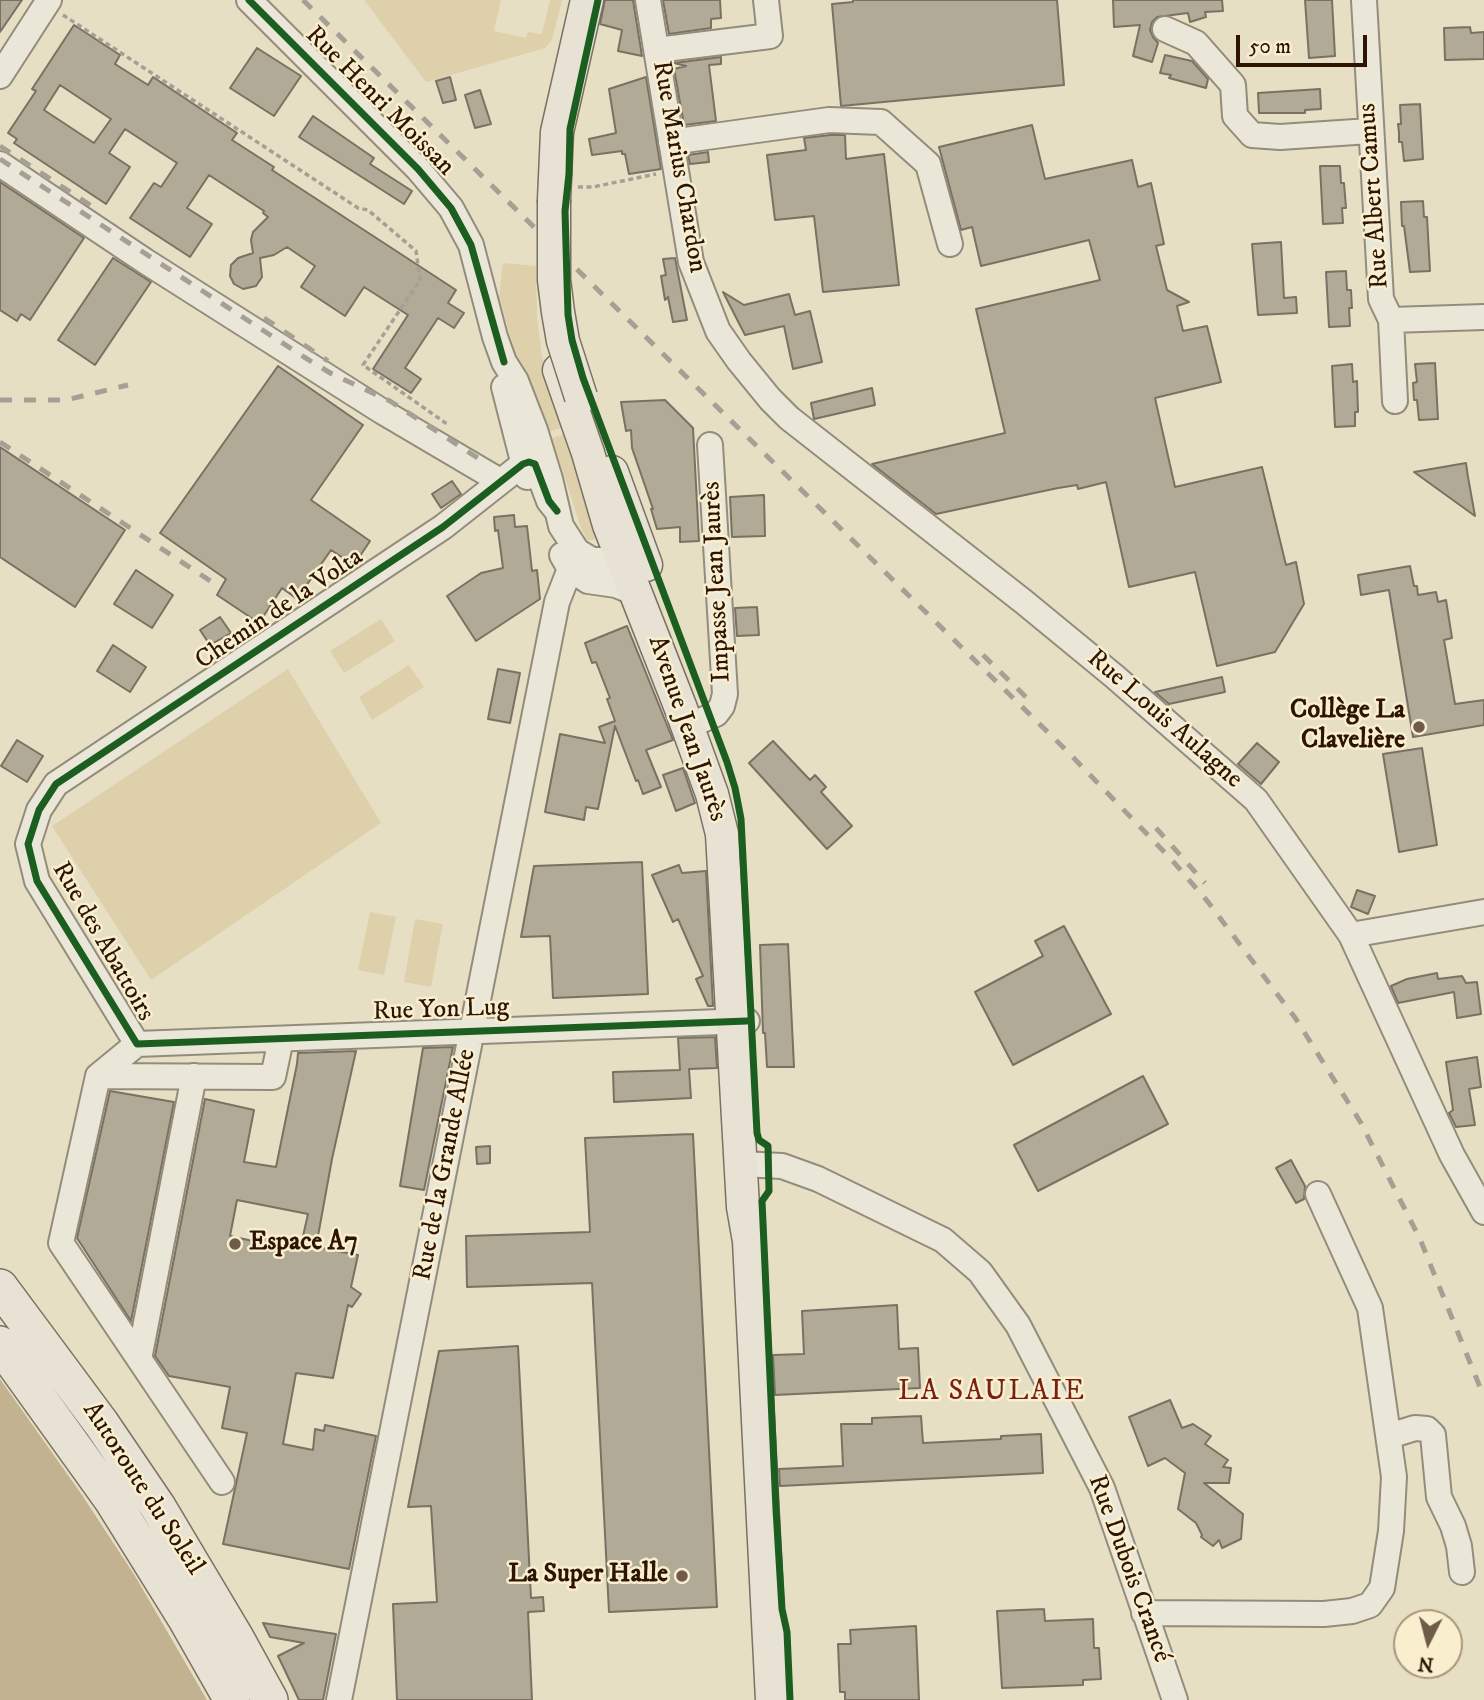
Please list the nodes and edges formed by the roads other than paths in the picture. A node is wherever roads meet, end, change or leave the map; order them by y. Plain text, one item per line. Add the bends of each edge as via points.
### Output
1 (248, 0) edge
2 (572, 0) edge
3 (587, 0) edge
4 (648, 0) edge
5 (766, 0) edge
6 (1364, 0) edge
7 (48, 2) edge
8 (1165, 29) dead end
9 (657, 50) junction
10 (0, 76) edge
11 (1370, 131) junction
12 (671, 142) junction
13 (0, 164) edge
14 (558, 192) junction
15 (950, 244) dead end
16 (1484, 317) edge
17 (1391, 320) junction
18 (718, 331) joint
19 (503, 362) junction
20 (1395, 401) dead end
21 (710, 445) dead end
22 (523, 464) junction
23 (500, 481) junction
24 (557, 511) junction
25 (574, 560) junction
26 (629, 571) junction
27 (688, 701) junction
28 (56, 784) joint
29 (1484, 912) edge
30 (1351, 935) junction
31 (740, 1021) junction
32 (473, 1031) junction
33 (281, 1039) junction
34 (137, 1044) junction
35 (98, 1076) junction
36 (194, 1076) junction
37 (747, 1164) junction
38 (1318, 1194) dead end
39 (1482, 1205) edge
40 (0, 1287) edge
41 (0, 1344) edge
42 (139, 1359) junction
43 (1389, 1436) junction
44 (222, 1482) dead end
45 (1462, 1572) dead end
46 (1144, 1614) junction
47 (236, 1638) junction
48 (232, 1700) edge
49 (270, 1700) edge
50 (276, 1700) edge
51 (339, 1700) edge
52 (772, 1700) edge
53 (1175, 1700) edge

1 - 19 street, Rue Henri Moissan via 418,169 451,208 471,245
2 - 14 main road via 548,111
3 - 14 main road via 557,132
4 - 9 street, Rue Marius Chardon
5 - 9 street via 770,36
6 - 11 street, Rue Albert Camus
7 - 10 street
8 - 11 street via 1196,43 1233,85 1235,116 1252,135
9 - 12 street, Rue Marius Chardon
11 - 17 street, Rue Albert Camus via 1381,299
12 - 15 street via 829,120 881,122 928,164
12 - 18 street, Rue Marius Chardon via 691,262
13 - 23 street via 383,412
14 - 26 main road, Avenue Jean Jaurès via 546,294 552,340
16 - 17 street, Rue Albert Camus
17 - 20 street, Rue Albert Camus
18 - 30 street, Rue Louis Aulagne via 752,379 789,418 1024,602 1256,800
19 - 22 street, Rue Henri Moissan via 503,384
19 - 24 street, Rue Henri Moissan via 516,381 535,430
21 - 27 street, Impasse Jean Jaurès via 725,694 716,714
22 - 23 street, Chemin de la Volta
22 - 24 street, Rue Henri Moissan via 535,464
22 - 25 street, Rue Henri Moissan via 544,524
23 - 28 street, Chemin de la Volta via 443,527
24 - 25 street, Rue Henri Moissan
25 - 26 street via 610,560
25 - 32 street, Rue de la Grande Allée via 557,602
26 - 27 main road, Avenue Jean Jaurès
26 - 27 main road, Avenue Jean Jaurès
27 - 31 main road, Avenue Jean Jaurès via 722,834
28 - 34 street, Rue des Abattoirs via 38,810 28,844 37,881
29 - 30 street
30 - 39 street, Rue Louis Aulagne via 1452,1155
31 - 32 street, Rue Yon Lug
31 - 37 main road, Avenue Jean Jaurès
32 - 33 street, Rue Yon Lug
32 - 51 street, Rue de la Grande Allée
33 - 34 street, Rue Yon Lug
33 - 36 street via 273,1077
34 - 35 street
35 - 36 street
35 - 42 street via 61,1244
36 - 42 street
37 - 46 street, Rue Dubois Crancé via 782,1166 818,1179 943,1240 980,1272 1018,1325 1102,1488
37 - 52 main road, Avenue Jean Jaurès via 743,1207 749,1241
38 - 43 street via 1370,1308
40 - 47 highway, Autoroute du Soleil via 158,1507
41 - 48 highway, Autoroute du Soleil via 112,1500
42 - 44 street
43 - 45 street via 1415,1428 1427,1429 1433,1436 1439,1497 1453,1526
43 - 46 street via 1394,1477 1391,1531 1381,1588 1370,1605 1324,1614
46 - 53 street, Rue Dubois Crancé
47 - 49 highway, Autoroute du Soleil
47 - 50 highway

